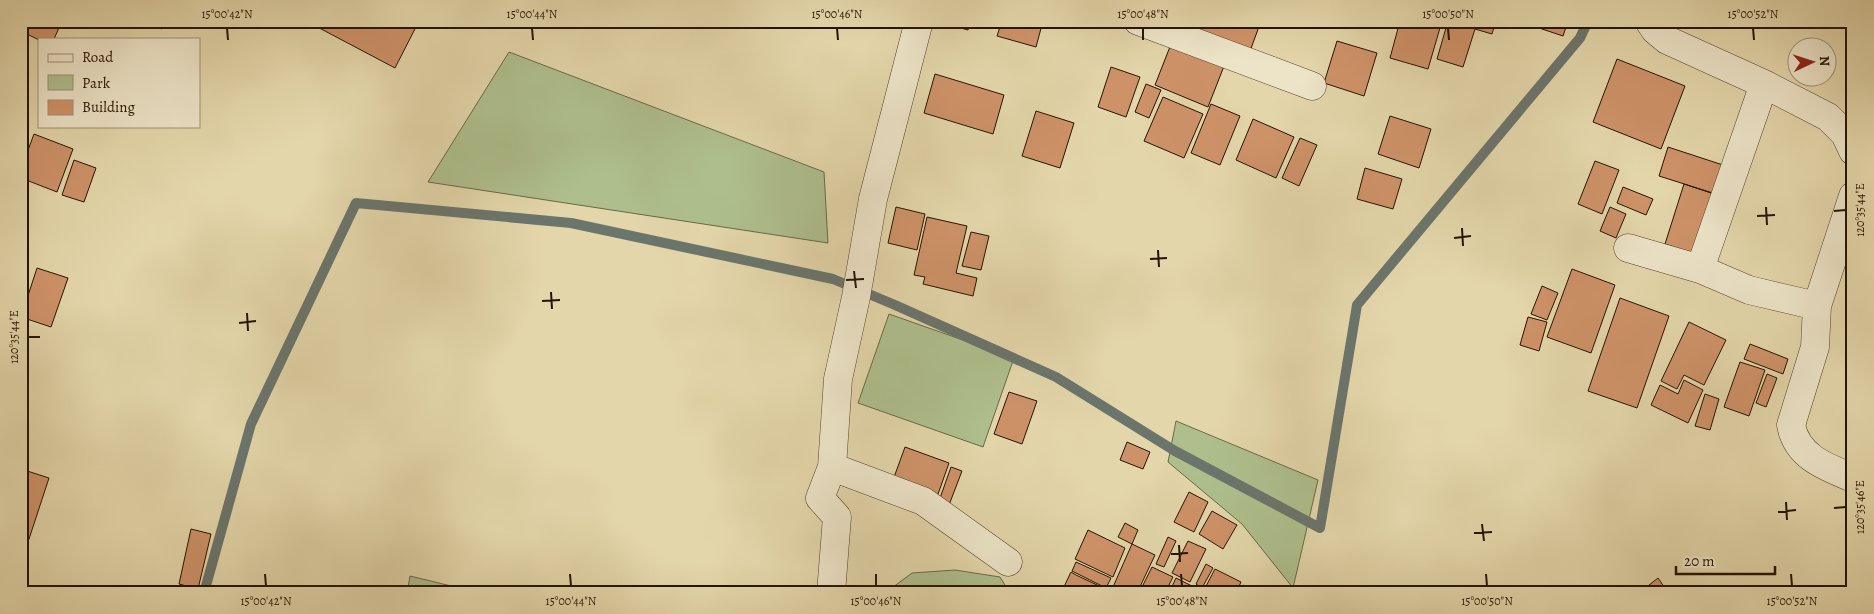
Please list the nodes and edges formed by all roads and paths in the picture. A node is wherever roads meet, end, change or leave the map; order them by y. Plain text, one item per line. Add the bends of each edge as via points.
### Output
1 (919, 21) edge
2 (1138, 21) edge
3 (1649, 21) edge
4 (1764, 84) junction
5 (1312, 86) dead end
6 (1853, 151) edge
7 (1853, 196) edge
8 (1628, 248) dead end
9 (1700, 269) junction
10 (1817, 306) junction
11 (832, 467) junction
12 (1853, 478) edge
13 (1008, 562) dead end
14 (831, 593) edge

1 - 11 street via 872,200 838,379
2 - 5 street
3 - 4 street via 1667,40
4 - 6 street via 1828,117 1845,134
4 - 9 street
7 - 10 street
8 - 9 street
9 - 10 street via 1749,290
10 - 12 street via 1815,347 1791,425 1793,435 1802,451 1822,466
11 - 13 street via 923,501
11 - 14 street via 820,498 836,517

